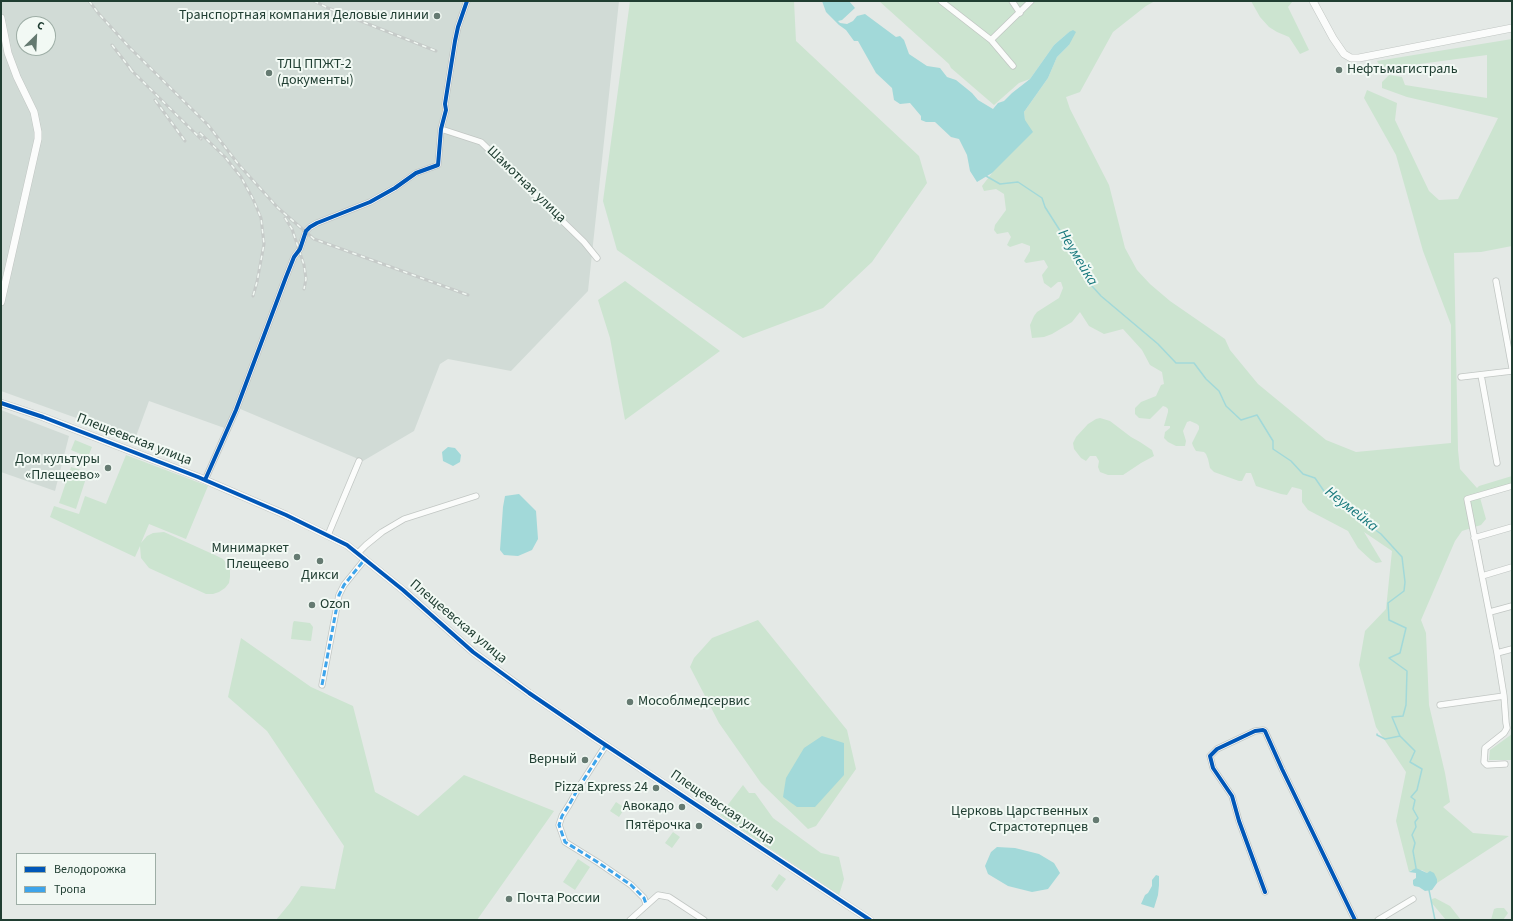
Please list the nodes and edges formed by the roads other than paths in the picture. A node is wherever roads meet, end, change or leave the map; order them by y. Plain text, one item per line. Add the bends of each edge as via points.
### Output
1 (467, 1) edge
2 (941, 1) edge
3 (1012, 1) edge
4 (1031, 1) edge
5 (1313, 1) edge
6 (1020, 13) junction
7 (1, 18) edge
8 (1512, 28) edge
9 (991, 40) junction
10 (1013, 66) dead end
11 (441, 129) junction
12 (597, 258) dead end
13 (1496, 282) dead end
14 (1, 302) edge
15 (1512, 370) edge
16 (1481, 375) junction
17 (1461, 377) dead end
18 (1, 403) edge
19 (359, 461) dead end
20 (1497, 463) dead end
21 (205, 480) junction
22 (1512, 486) edge
23 (476, 496) dead end
24 (1512, 527) edge
25 (328, 535) junction
26 (1474, 538) junction
27 (358, 553) junction
28 (365, 559) junction
29 (1512, 567) edge
30 (1482, 576) junction
31 (1512, 606) edge
32 (1490, 612) junction
33 (1512, 649) edge
34 (1497, 653) junction
35 (322, 684) dead end
36 (1504, 696) junction
37 (1440, 705) dead end
38 (606, 745) junction
39 (1505, 764) dead end
40 (1265, 892) dead end
41 (1413, 899) dead end
42 (646, 904) junction
43 (630, 920) edge
44 (704, 920) edge
45 (869, 920) edge
46 (1355, 920) edge
47 (1378, 920) edge

1 - 11 street via 458,27
2 - 9 street
3 - 6 street
4 - 6 street
5 - 8 street via 1333,38 1344,54 1351,58
6 - 9 street
7 - 14 street via 8,54 34,112 38,132
9 - 10 street
11 - 12 street, Шамотная улица via 482,142 584,242
11 - 21 street via 438,165 416,173 370,202 310,227 306,232 294,257 236,410
13 - 15 street
15 - 16 street
16 - 17 street
16 - 20 street
18 - 21 street, Плещеевская улица
19 - 25 street
21 - 25 street, Плещеевская улица
22 - 26 street via 1467,499
23 - 27 street via 404,519 382,532
24 - 26 street
25 - 27 street, Плещеевская улица
26 - 30 street
27 - 28 street, Плещеевская улица
28 - 35 street via 339,595
28 - 38 street, Плещеевская улица via 487,662
29 - 30 street
30 - 32 street
31 - 32 street
32 - 34 street
33 - 34 street
34 - 36 street
36 - 37 street
36 - 39 street via 1507,728 1485,748 1484,762 1487,765
38 - 42 street via 579,787 559,825 565,842 626,882 640,893
38 - 45 street, Плещеевская улица
40 - 46 street via 1232,796 1213,768 1210,756 1217,749 1255,731 1263,730
41 - 47 street
42 - 43 street
42 - 44 street via 658,895 669,897

